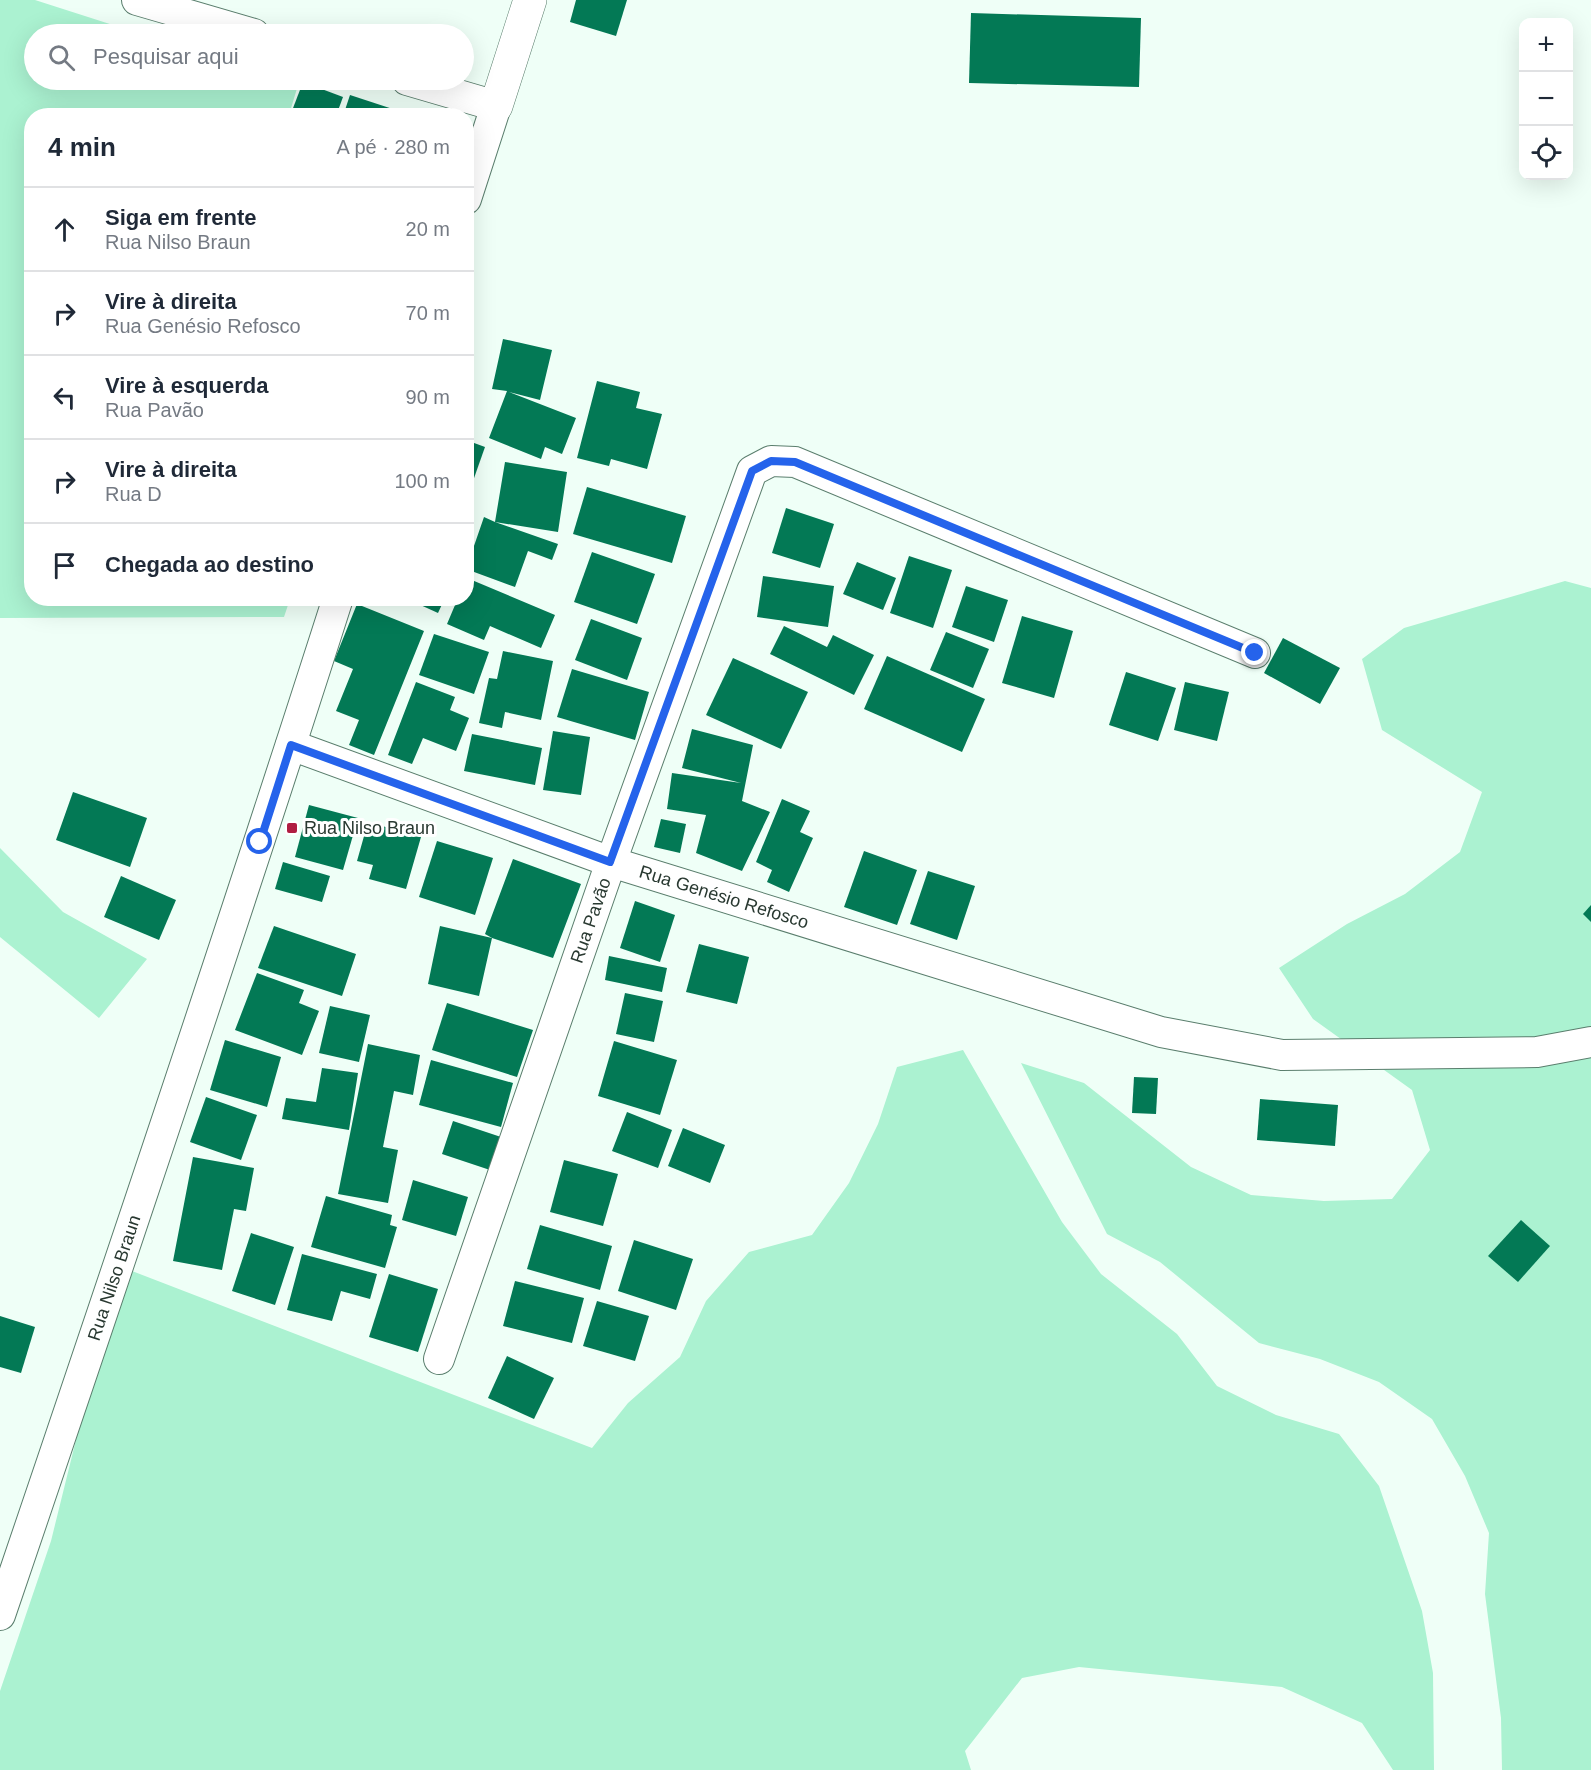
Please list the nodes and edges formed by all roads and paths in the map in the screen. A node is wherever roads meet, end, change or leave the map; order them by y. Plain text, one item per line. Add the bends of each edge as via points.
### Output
1 (137, 0) edge
2 (531, 0) edge
3 (220, 24) edge
4 (441, 90) edge
5 (496, 106) junction
6 (474, 174) edge
7 (335, 606) edge
8 (1255, 653) dead end
9 (291, 745) junction
10 (610, 862) junction
11 (1591, 1042) edge
12 (440, 1359) dead end
13 (0, 1615) edge

1 - 3 street
2 - 5 street
4 - 5 street
5 - 6 street
7 - 9 street, Rua Nilso Braun
8 - 10 street, Rua Pavão via 795,462 771,461 752,471
9 - 10 street, Rua Genésio Refosco
9 - 13 street, Rua Nilso Braun
10 - 11 street, Rua Genésio Refosco via 1161,1032 1282,1055 1537,1052
10 - 12 street, Rua Pavão

